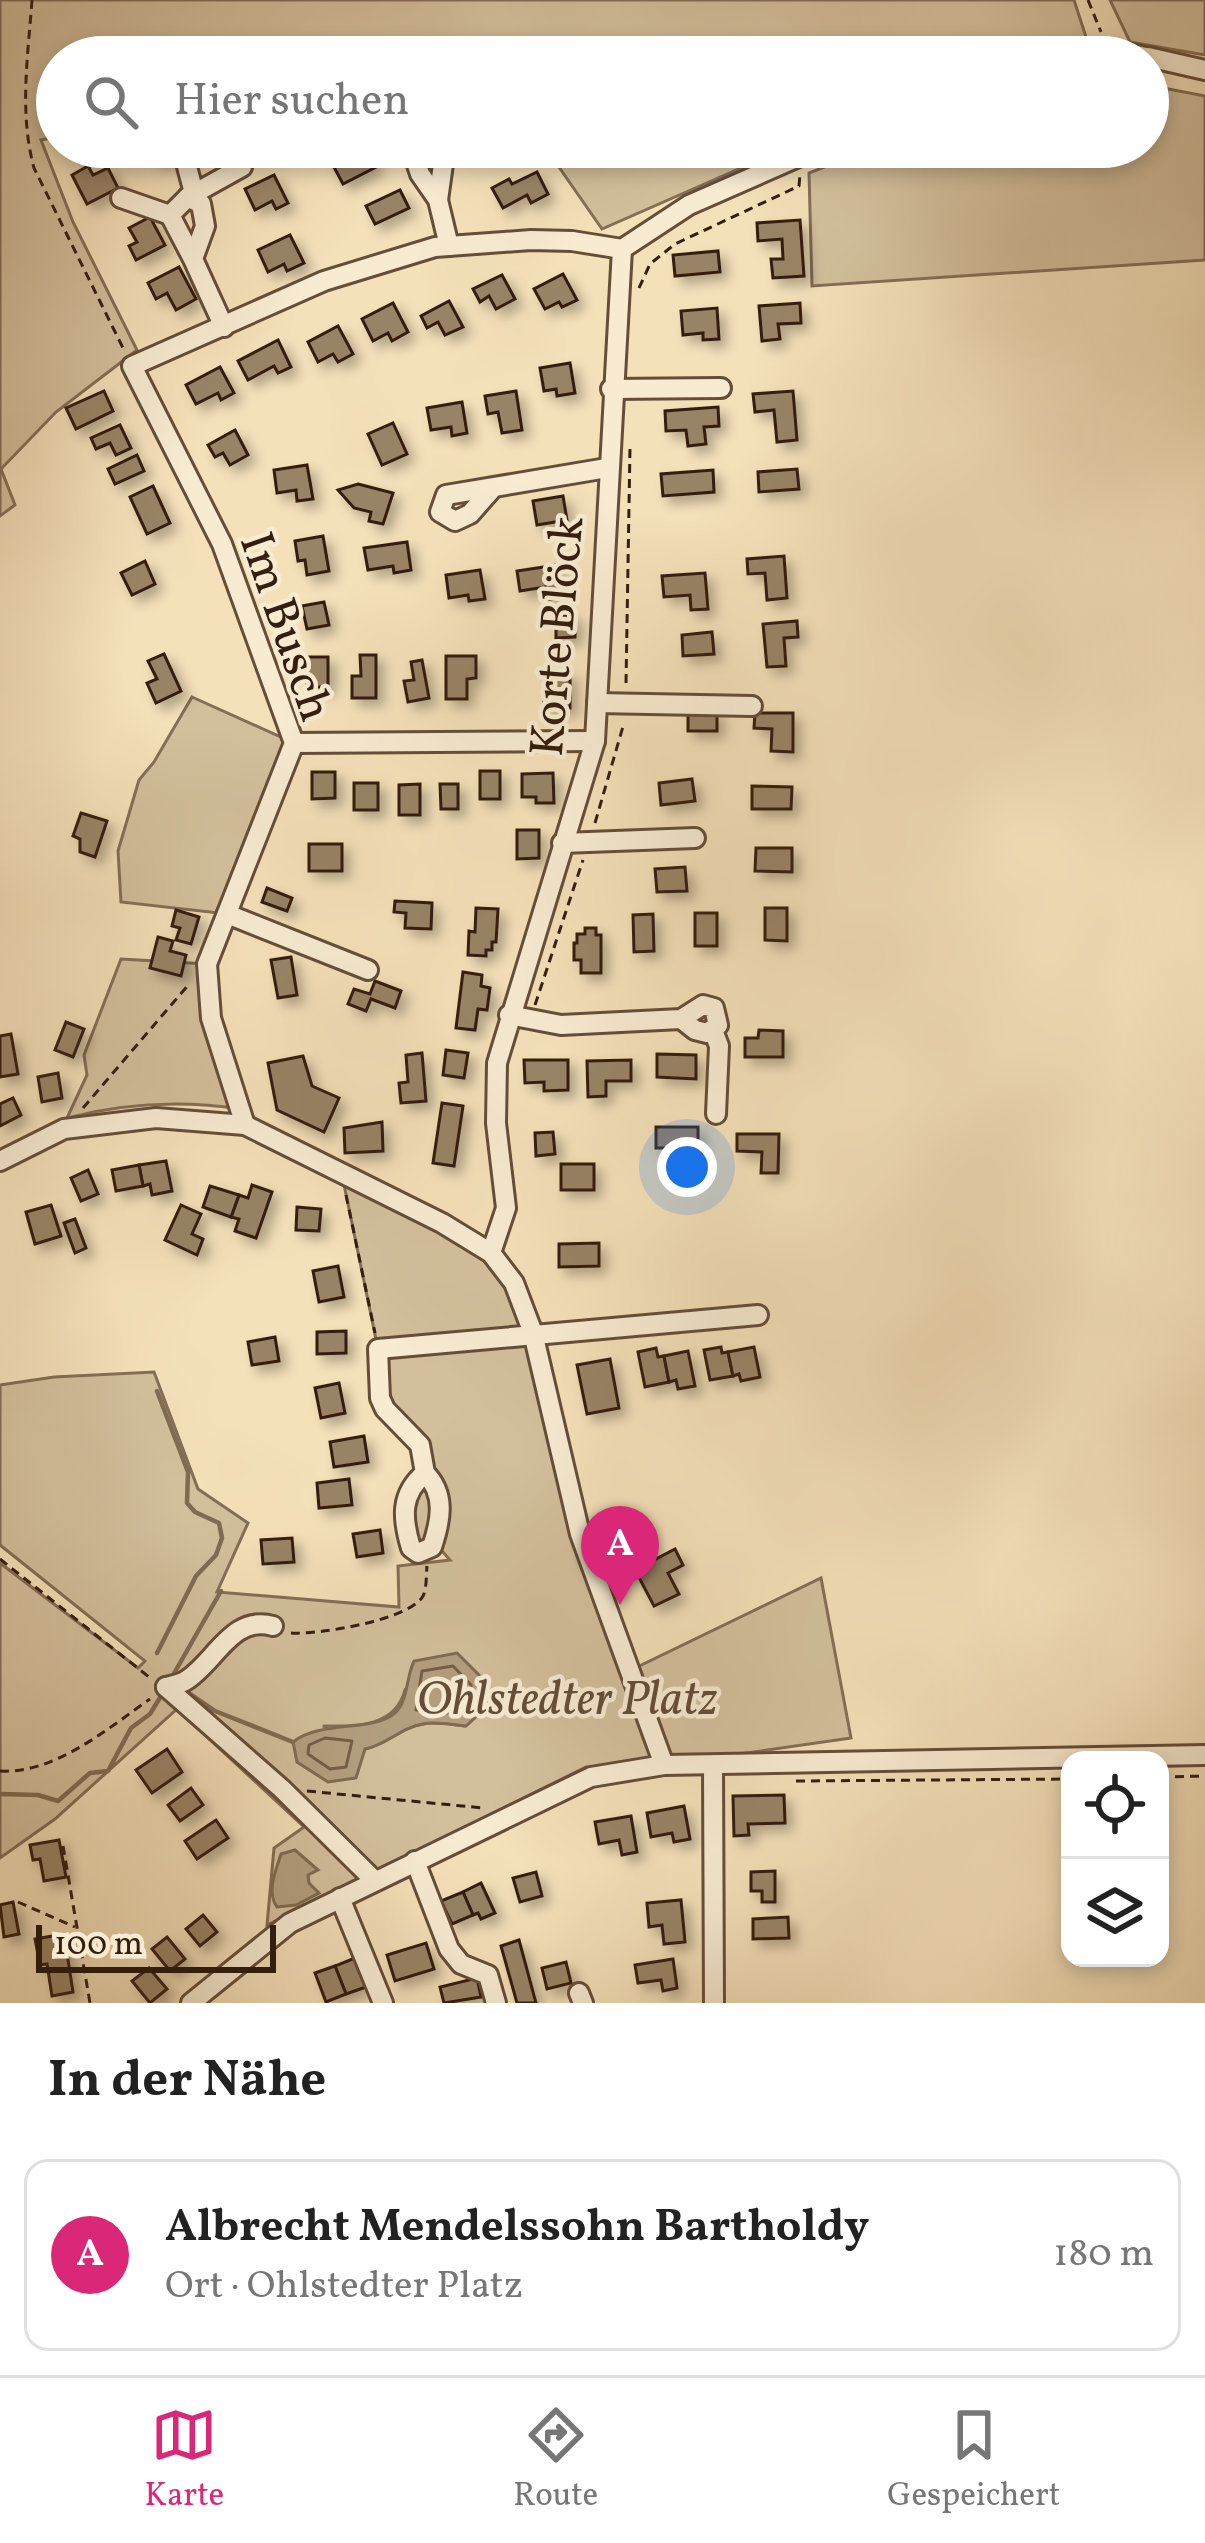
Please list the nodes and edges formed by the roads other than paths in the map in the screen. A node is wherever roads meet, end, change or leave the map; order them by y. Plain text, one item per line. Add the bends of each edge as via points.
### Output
1 (1169, 62) edge
2 (1205, 70) edge
3 (187, 168) edge
4 (240, 168) edge
5 (418, 168) edge
6 (442, 168) edge
7 (773, 168) edge
8 (191, 195) junction
9 (121, 198) dead end
10 (438, 200) junction
11 (170, 214) junction
12 (449, 246) junction
13 (622, 249) junction
14 (193, 259) junction
15 (224, 327) junction
16 (721, 388) dead end
17 (611, 389) junction
18 (608, 468) junction
19 (492, 490) dead end
20 (597, 703) junction
21 (752, 706) dead end
22 (595, 741) junction
23 (294, 743) junction
24 (695, 838) dead end
25 (562, 843) junction
26 (226, 914) junction
27 (368, 970) dead end
28 (519, 1017) junction
29 (716, 1114) dead end
30 (245, 1124) junction
31 (0, 1160) edge
32 (491, 1253) junction
33 (758, 1315) dead end
34 (532, 1334) junction
35 (425, 1473) junction
36 (273, 1626) road end
37 (1205, 1756) edge
38 (664, 1765) junction
39 (713, 1765) junction
40 (415, 1862) junction
41 (375, 1881) junction
42 (340, 1898) junction
43 (191, 2003) edge
44 (382, 2003) edge
45 (496, 2003) edge
46 (714, 2003) edge

1 - 2 street
3 - 8 street
4 - 8 street
5 - 10 street
6 - 10 street
7 - 13 street via 689,205
8 - 11 street
8 - 14 street via 205,226
9 - 11 street
10 - 12 street
11 - 14 street
12 - 13 street via 572,241
12 - 15 street via 324,281
13 - 17 street, Korte Blöck
14 - 15 street
15 - 23 street, Im Busch via 132,366 222,544
16 - 17 street
17 - 18 street, Korte Blöck
18 - 19 street, Korte Blöck
18 - 20 street, Korte Blöck
20 - 21 street
20 - 22 street, Korte Blöck
22 - 23 street
22 - 25 street, Korte Blöck
23 - 26 street, Im Busch
24 - 25 street
25 - 28 street, Korte Blöck
26 - 27 street
26 - 30 street, Im Busch via 207,964 211,1018
28 - 29 street via 561,1025 681,1019 712,1030 719,1046
28 - 32 street, Korte Blöck via 497,1063 506,1208
30 - 31 street via 156,1118 64,1129
30 - 32 street
32 - 34 street via 514,1283
33 - 34 street
34 - 35 street via 378,1349 380,1397 420,1445
34 - 38 street via 580,1534
35 - 35 street via 403,1510 411,1548 424,1552 440,1511
36 - 41 street via 244,1628 186,1681 166,1687
37 - 39 street
38 - 39 street
38 - 40 street via 591,1777
39 - 46 street
40 - 41 street
40 - 45 street via 449,1949 488,1975
41 - 42 street
42 - 43 street via 290,1923
42 - 44 street

